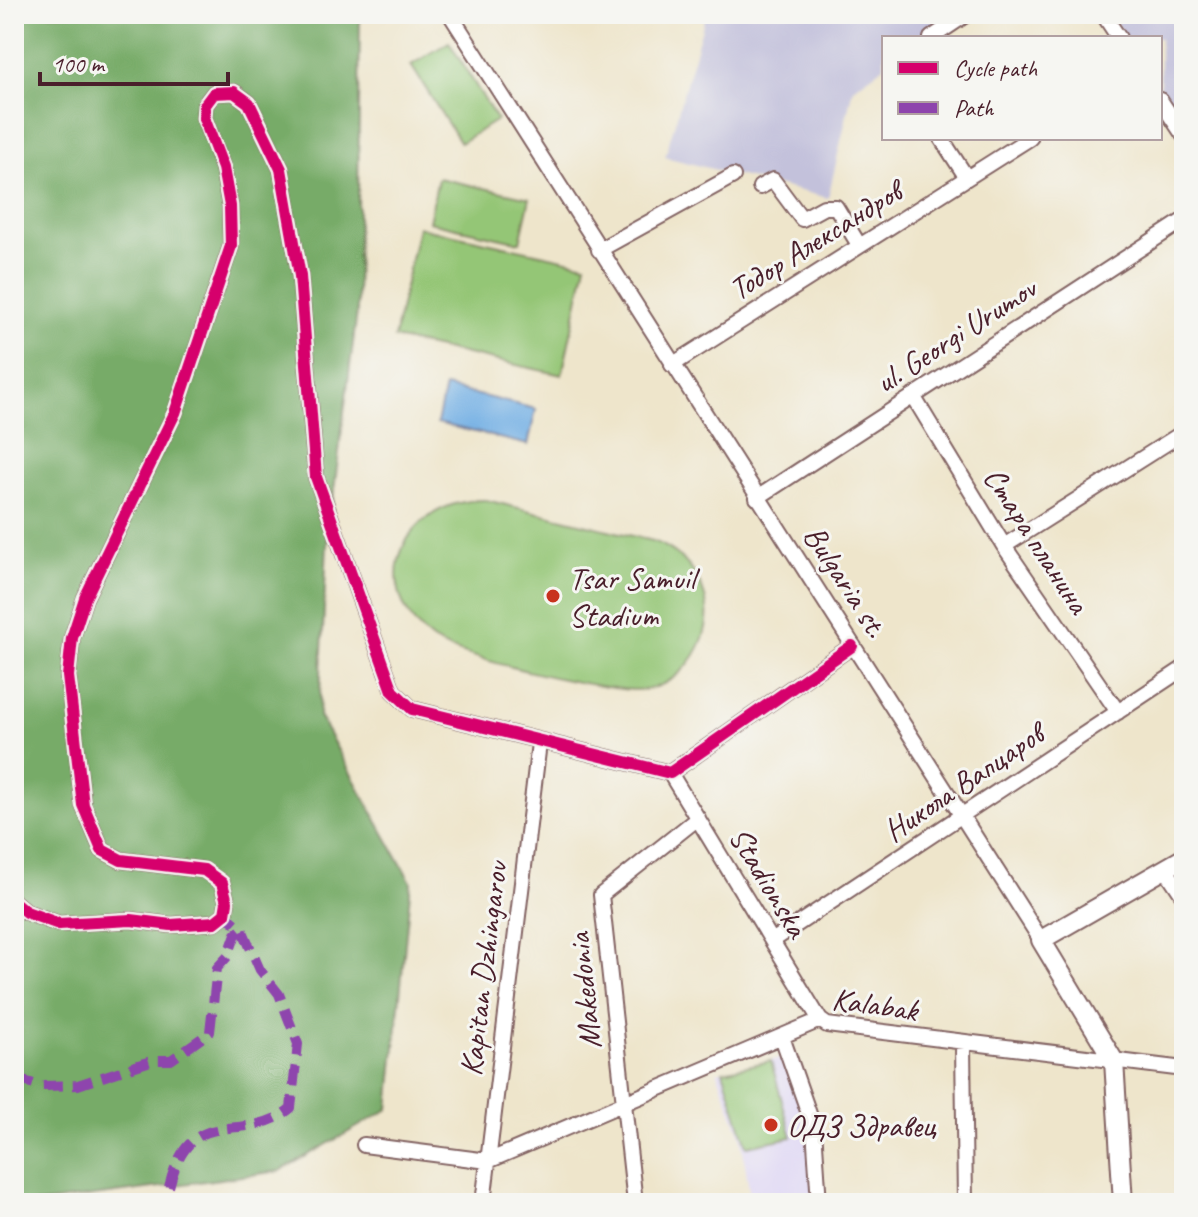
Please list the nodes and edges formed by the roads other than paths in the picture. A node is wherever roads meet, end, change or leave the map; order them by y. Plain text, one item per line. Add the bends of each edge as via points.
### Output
1 (450, 14) edge
2 (967, 14) edge
3 (1103, 14) edge
4 (934, 36) edge
5 (1118, 36) edge
6 (1162, 103) edge
7 (1184, 136) edge
8 (942, 140) edge
9 (1027, 140) edge
10 (733, 176) dead end
11 (967, 178) junction
12 (760, 187) dead end
13 (1184, 220) edge
14 (859, 245) junction
15 (599, 250) junction
16 (672, 365) junction
17 (913, 396) junction
18 (1184, 432) edge
19 (757, 498) junction
20 (1004, 546) junction
21 (852, 646) junction
22 (1184, 668) edge
23 (1118, 712) junction
24 (539, 743) junction
25 (670, 773) junction
26 (962, 817) junction
27 (698, 818) junction
28 (1184, 858) edge
29 (1166, 870) junction
30 (1184, 897) edge
31 (14, 902) edge
32 (1041, 940) junction
33 (772, 941) junction
34 (820, 1020) junction
35 (782, 1037) junction
36 (963, 1044) junction
37 (1114, 1061) junction
38 (1184, 1069) edge
39 (624, 1103) junction
40 (364, 1145) dead end
41 (488, 1161) junction
42 (483, 1203) edge
43 (635, 1203) edge
44 (819, 1203) edge
45 (965, 1203) edge
46 (1123, 1203) edge

1 - 15 street, Bulgaria st.
2 - 4 street
3 - 5 street
6 - 7 street
8 - 11 street
9 - 11 street, Тодор Александров
10 - 15 street
11 - 14 street, Тодор Александров
12 - 14 street via 773,180 802,219 836,207
13 - 17 street, ul. Georgi Urumov
14 - 16 street, Тодор Александров
15 - 16 street, Bulgaria st.
16 - 19 street, Bulgaria st.
17 - 19 street, ul. Georgi Urumov
17 - 20 street, Стара планина
18 - 20 street
19 - 21 street, Bulgaria st.
20 - 23 street, Стара планина
21 - 25 street
21 - 26 street, Bulgaria st.
22 - 23 street, Никола Вапцаров
23 - 26 street, Никола Вапцаров
24 - 25 street
24 - 31 street via 412,709 393,691 316,477 300,276 281,169 249,103 234,92 214,93 204,118 223,168 231,246 175,413 85,598 72,638 68,676 83,805 102,850 121,860 204,870 222,883 225,914 215,922 171,925 131,920 59,924
24 - 41 street, Kapitan Dzhingarov
25 - 27 street, Stadionska
26 - 32 street, Bulgaria st.
26 - 33 street, Никола Вапцаров
27 - 33 street, Stadionska
27 - 39 street, Makedonia via 601,895
28 - 29 street
29 - 30 street
29 - 32 street
32 - 37 street, Bulgaria st.
33 - 34 street, Stadionska
34 - 35 street, Kalabak
34 - 36 street, Kalabak via 842,1029
35 - 39 street, Kalabak
35 - 44 street via 814,1128
36 - 37 street, Kalabak
36 - 45 street
37 - 38 street, Kalabak
37 - 46 street, Bulgaria st.
39 - 41 street, Kalabak
39 - 43 street, Makedonia
40 - 41 street
41 - 42 street, Kapitan Dzhingarov

